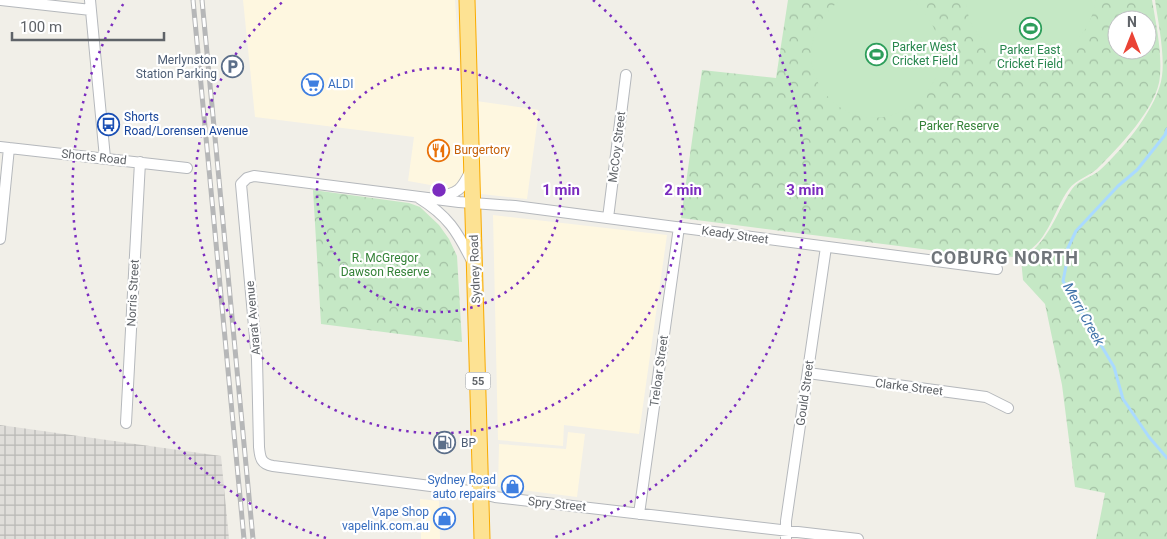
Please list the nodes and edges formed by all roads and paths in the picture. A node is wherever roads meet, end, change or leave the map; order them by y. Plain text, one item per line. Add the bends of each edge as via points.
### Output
1 (2, 0) edge
2 (466, 0) edge
3 (91, 5) edge
4 (626, 76) dead end
5 (4, 147) edge
6 (105, 158) junction
7 (140, 162) junction
8 (472, 167) junction
9 (187, 168) dead end
10 (420, 197) junction
11 (473, 203) junction
12 (608, 218) junction
13 (679, 228) junction
14 (0, 239) edge
15 (826, 247) junction
16 (475, 268) junction
17 (997, 269) dead end
18 (808, 373) junction
19 (1008, 408) dead end
20 (126, 423) dead end
21 (260, 459) joint
22 (481, 494) junction
23 (639, 514) junction
24 (786, 535) edge
25 (482, 539) edge
26 (858, 539) edge

1 - 3 street
2 - 8 highway, Sydney Road / 55
3 - 6 street
4 - 12 street, McCoy Street
5 - 6 street, Shorts Road
5 - 14 street
6 - 7 street, Shorts Road
7 - 9 street, Shorts Road
7 - 20 street, Norris Street
8 - 10 street via 458,191
8 - 11 highway, Sydney Road / 55
10 - 11 street
10 - 16 street via 455,229
10 - 21 street, Ararat Avenue via 254,176 244,179 241,187 257,359
11 - 12 street, Keady Street
11 - 16 highway, Sydney Road / 55
12 - 13 street, Keady Street
13 - 15 street, Keady Street
13 - 23 street, Treloar Street
15 - 17 street, Keady Street
15 - 18 street, Gould Street
16 - 22 highway, Sydney Road / 55
18 - 19 street, Clarke Street via 986,397
18 - 24 street, Gould Street
21 - 22 street, Spry Street via 268,465
22 - 23 street, Spry Street
22 - 25 highway, Sydney Road / 55
23 - 24 street, Spry Street
24 - 26 street, Spry Street

